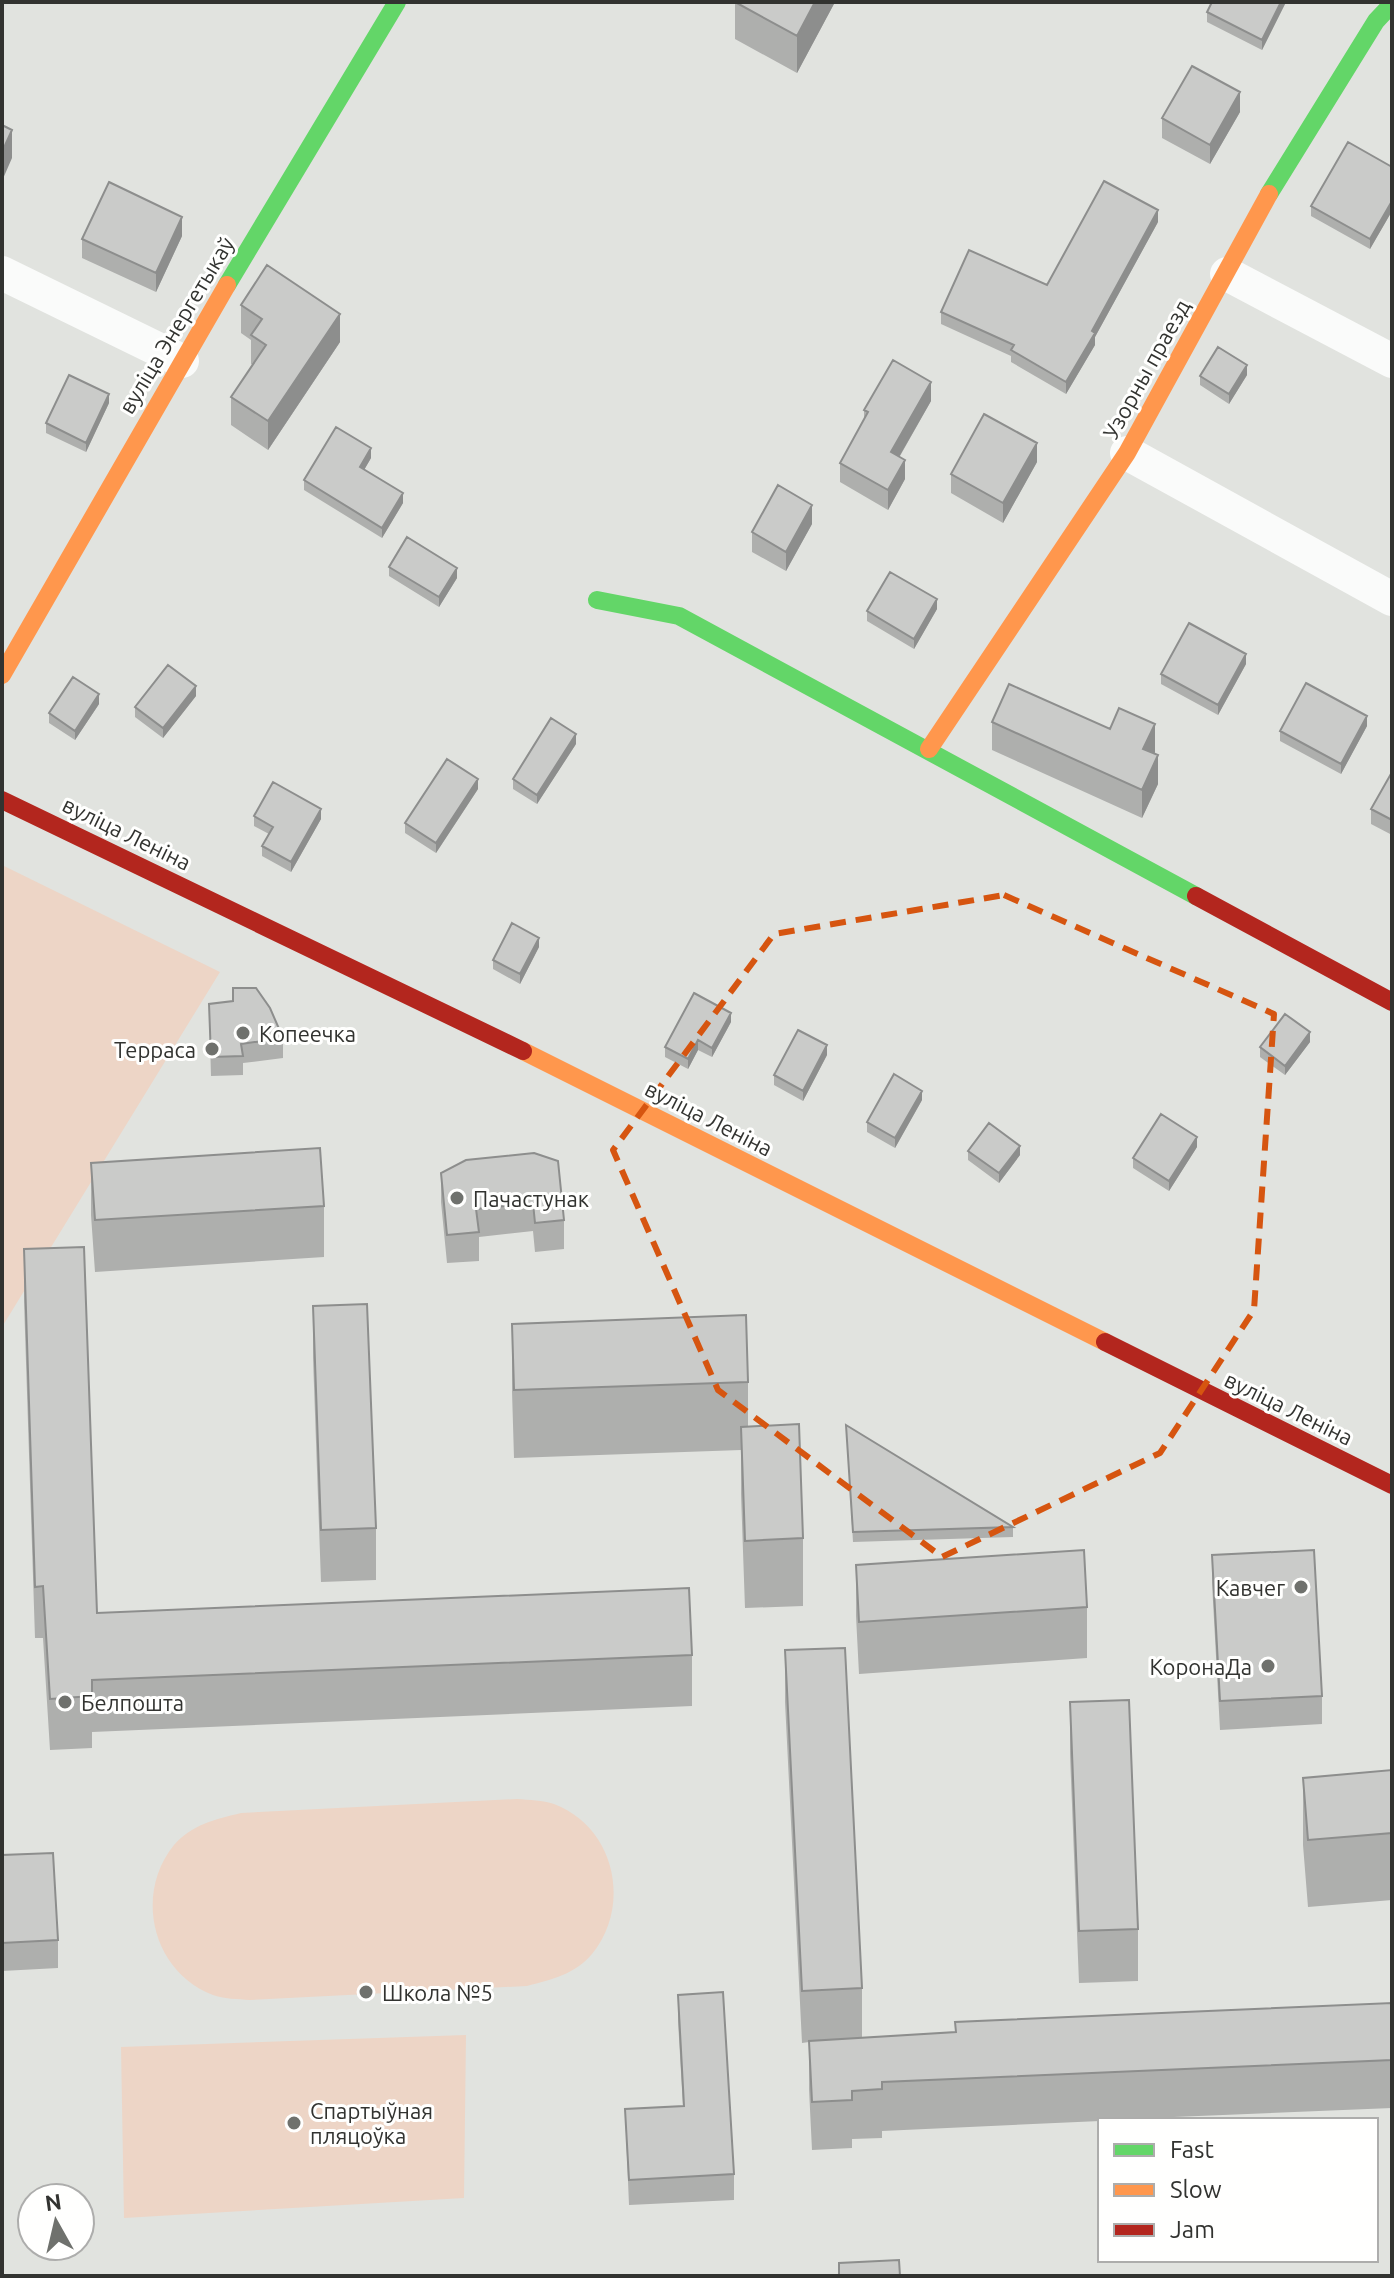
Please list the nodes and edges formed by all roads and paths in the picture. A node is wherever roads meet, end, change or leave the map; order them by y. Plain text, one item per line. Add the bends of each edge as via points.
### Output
1 (397, 2) edge
2 (1392, 4) edge
3 (2, 273) edge
4 (1227, 274) junction
5 (182, 361) junction
6 (1392, 361) edge
7 (1127, 453) junction
8 (1392, 599) edge
9 (597, 600) dead end
10 (2, 675) edge
11 (929, 749) junction
12 (2, 800) edge
13 (1392, 1002) edge
14 (1392, 1485) edge

1 - 5 street, вуліца Энергетыкаў
2 - 4 street, Узорны праезд via 1376,21 1284,171
3 - 5 street
4 - 6 street
4 - 7 street, Узорны праезд
5 - 10 street, вуліца Энергетыкаў
7 - 8 street
7 - 11 street, Узорны праезд
9 - 11 street via 679,616
11 - 13 street
12 - 14 street, вуліца Леніна via 412,996

